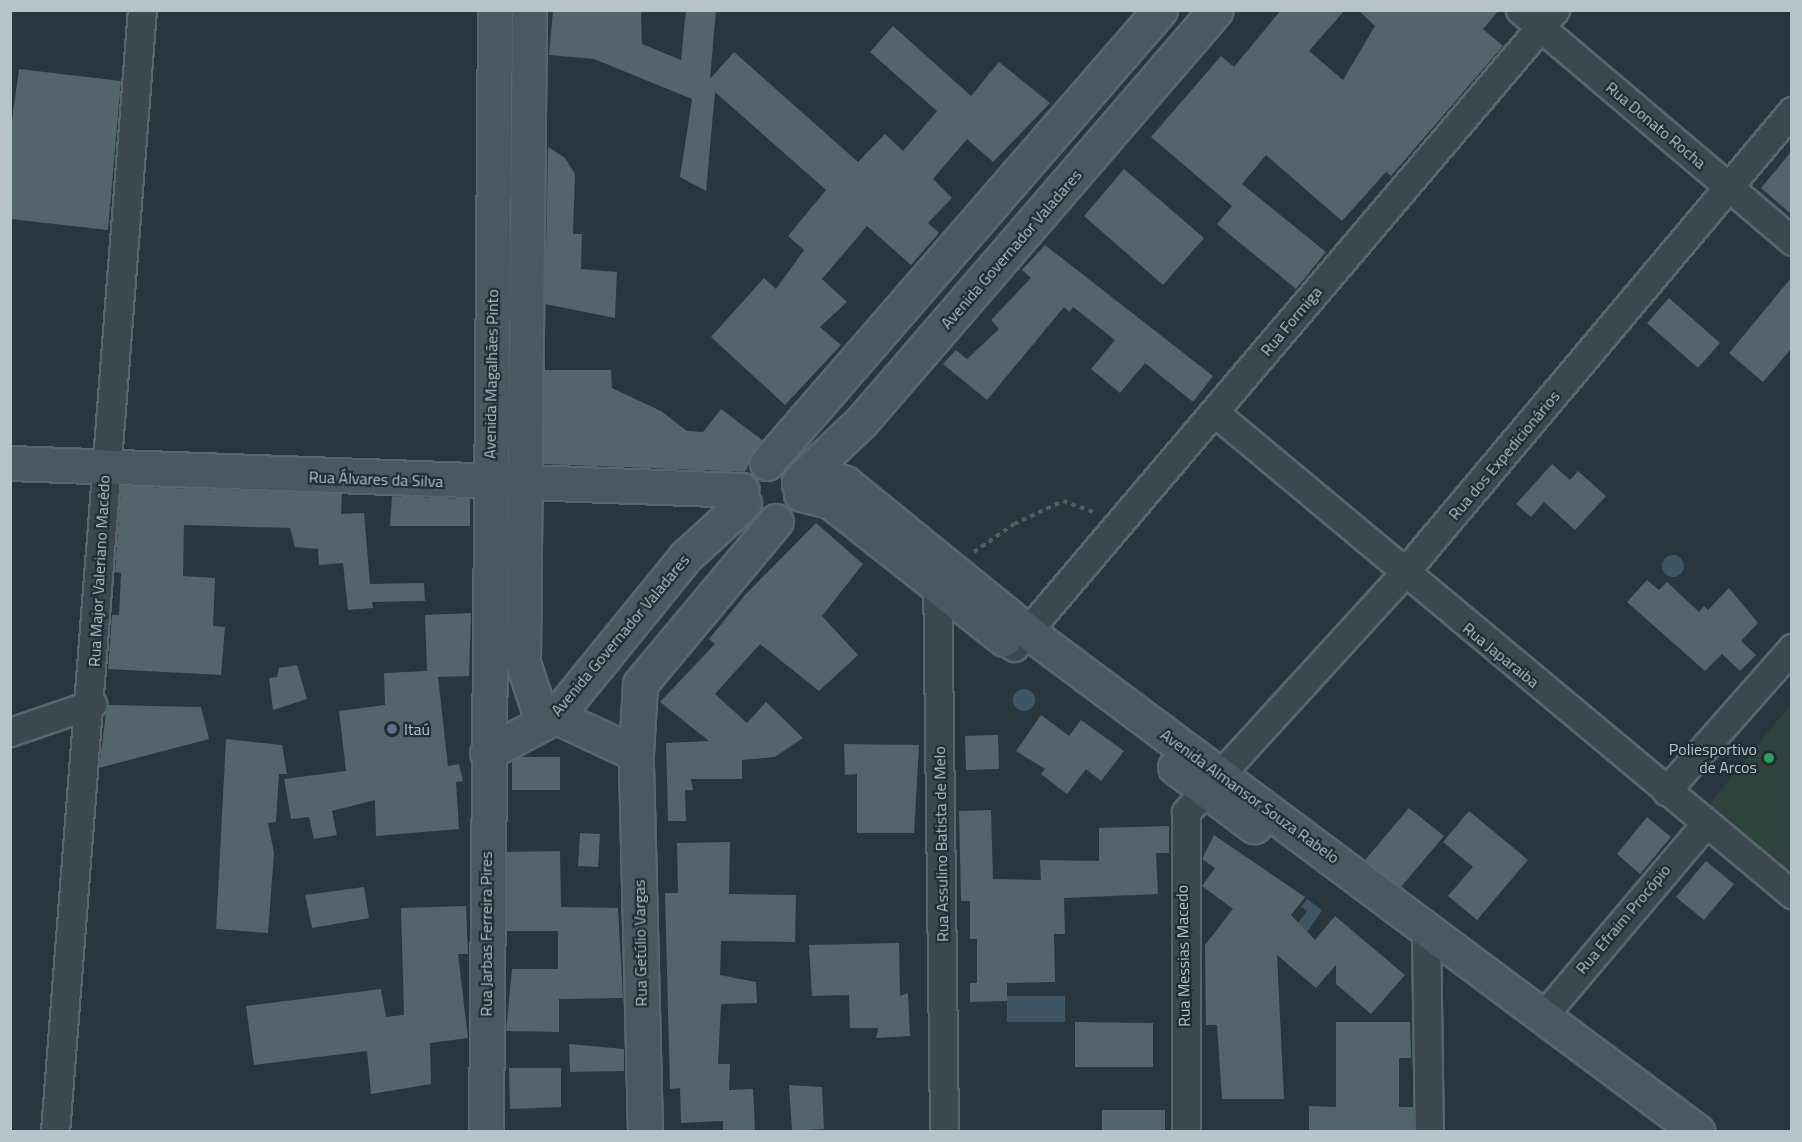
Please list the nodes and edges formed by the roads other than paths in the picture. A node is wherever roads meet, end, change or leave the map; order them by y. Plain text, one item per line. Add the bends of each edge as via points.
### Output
1 (142, 10) edge
2 (495, 10) edge
3 (529, 10) edge
4 (1160, 10) edge
5 (1216, 10) edge
6 (1520, 10) edge
7 (1548, 19) edge
8 (529, 49) junction
9 (495, 50) junction
10 (1791, 111) edge
11 (1050, 138) junction
12 (1084, 165) junction
13 (1729, 188) junction
14 (1791, 241) edge
15 (1214, 412) junction
16 (10, 462) edge
17 (767, 463) junction
18 (104, 468) junction
19 (489, 484) junction
20 (525, 485) junction
21 (799, 487) junction
22 (743, 496) junction
23 (776, 521) junction
24 (937, 557) junction
25 (1403, 574) junction
26 (937, 590) junction
27 (1021, 639) junction
28 (1791, 648) edge
29 (92, 704) junction
30 (556, 716) junction
31 (10, 732) edge
32 (487, 745) junction
33 (636, 754) junction
34 (1216, 782) junction
35 (1666, 790) junction
36 (1705, 824) junction
37 (1791, 894) edge
38 (1427, 942) junction
39 (1543, 1016) junction
40 (1665, 1123) edge
41 (55, 1131) edge
42 (486, 1131) edge
43 (645, 1131) edge
44 (944, 1131) edge
45 (1186, 1131) edge
46 (1429, 1131) edge
47 (1698, 1131) edge

1 - 18 street, Rua Major Valeriano Macêdo
2 - 9 street, Avenida Magalhães Pinto
3 - 8 street, Avenida Magalhães Pinto
4 - 11 street
5 - 12 street, Avenida Governador Valadares
6 - 7 street, Rua Donato Rocha
7 - 13 street, Rua Donato Rocha
7 - 15 street, Rua Formiga
8 - 9 street
8 - 20 street, Avenida Magalhães Pinto
9 - 19 street, Avenida Magalhães Pinto
10 - 13 street, Rua dos Expedicionários
11 - 12 street
11 - 17 street
12 - 21 street, Avenida Governador Valadares
13 - 14 street, Rua Donato Rocha
13 - 25 street, Rua dos Expedicionários
15 - 25 street, Rua Japaraiba
15 - 27 street, Rua Formiga
16 - 18 street, Rua Álvares da Silva
17 - 21 street via 791,470
17 - 22 street via 754,468
18 - 19 street, Rua Álvares da Silva
18 - 29 street, Rua Major Valeriano Macêdo
19 - 20 street, Rua Álvares da Silva
19 - 32 street, Avenida Magalhães Pinto
20 - 22 street, Rua Álvares da Silva
20 - 30 street, Avenida Magalhães Pinto via 523,663 538,708
21 - 23 street via 788,516
21 - 24 street, Avenida Almansor Souza Rabelo via 828,478 844,483
21 - 26 street, Avenida Almansor Souza Rabelo via 830,501
22 - 23 street via 751,514
22 - 30 street, Avenida Governador Valadares via 685,557
23 - 33 street, Rua Getúlio Vargas via 640,684
24 - 26 street, Rua Assulino Batista de Melo
24 - 27 street, Avenida Almansor Souza Rabelo
25 - 34 street, Rua dos Expedicionários
25 - 35 street, Rua Japaraiba
26 - 27 street, Avenida Almansor Souza Rabelo
26 - 44 street, Rua Assulino Batista de Melo
27 - 34 street, Avenida Almansor Souza Rabelo
28 - 35 street
29 - 31 street
29 - 41 street, Rua Major Valeriano Macêdo
30 - 32 street, Avenida Governador Valadares
30 - 33 street
32 - 42 street, Rua Jarbas Ferreira Pires
33 - 43 street, Rua Getúlio Vargas
34 - 38 street, Avenida Almansor Souza Rabelo
34 - 45 street, Rua Messias Macedo via 1186,812 1182,835
35 - 36 street, Rua Japaraiba
36 - 37 street, Rua Japaraiba
36 - 39 street, Rua Efraim Procópio
38 - 39 street, Avenida Almansor Souza Rabelo
38 - 40 street, Avenida Almansor Souza Rabelo
38 - 46 street
39 - 40 street, Avenida Almansor Souza Rabelo
40 - 47 street, Avenida Almansor Souza Rabelo

